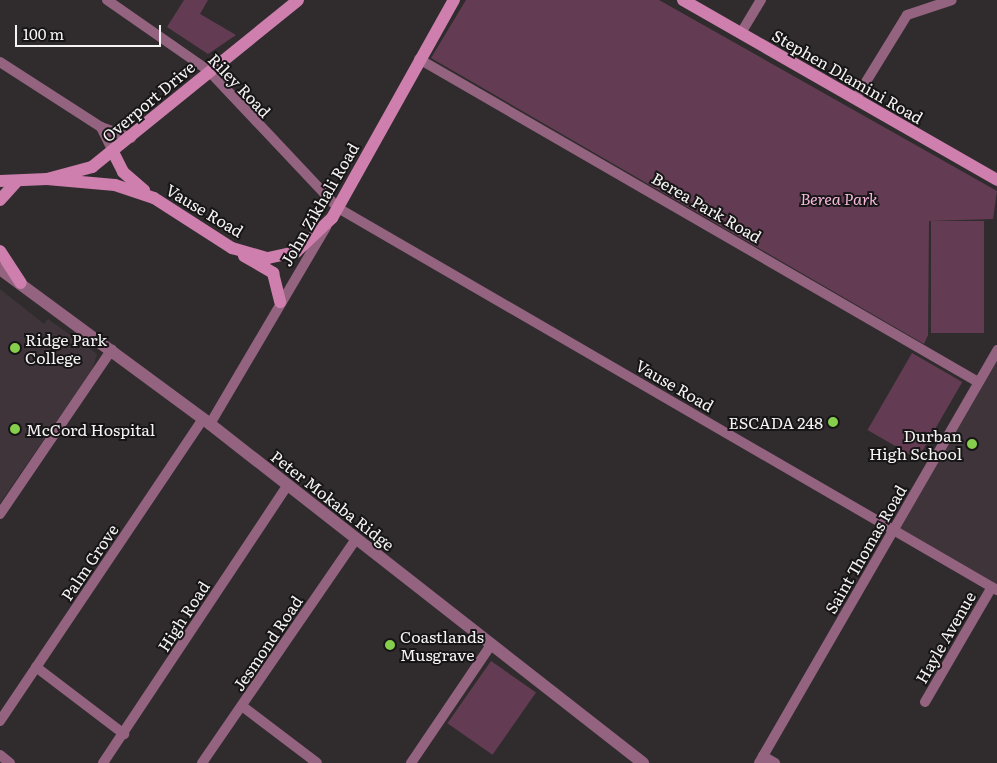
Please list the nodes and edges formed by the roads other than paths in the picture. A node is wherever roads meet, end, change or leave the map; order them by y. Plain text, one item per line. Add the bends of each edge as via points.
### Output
1 (107, 0) edge
2 (298, 0) edge
3 (454, 0) edge
4 (683, 0) edge
5 (761, 0) edge
6 (952, 0) edge
7 (741, 33) junction
8 (419, 59) junction
9 (0, 62) edge
10 (210, 71) junction
11 (856, 98) junction
12 (101, 127) junction
13 (131, 138) junction
14 (113, 152) junction
15 (47, 180) junction
16 (997, 180) edge
17 (0, 181) edge
18 (17, 181) junction
19 (154, 198) junction
20 (0, 200) edge
21 (335, 213) junction
22 (232, 248) junction
23 (0, 251) edge
24 (0, 269) edge
25 (21, 283) junction
26 (280, 302) junction
27 (112, 349) junction
28 (997, 350) edge
29 (978, 382) junction
30 (206, 422) junction
31 (288, 486) junction
32 (0, 514) edge
33 (894, 529) junction
34 (356, 539) junction
35 (994, 588) edge
36 (491, 645) junction
37 (36, 667) junction
38 (925, 702) dead end
39 (242, 706) junction
40 (0, 720) edge
41 (124, 734) junction
42 (0, 755) edge
43 (761, 759) edge
44 (10, 763) edge
45 (103, 763) edge
46 (202, 763) edge
47 (317, 763) edge
48 (411, 763) edge
49 (642, 763) edge
50 (775, 763) edge

1 - 10 street, Riley Road
2 - 10 main road, Overport Drive
3 - 8 main road, John Zikhali Road
4 - 7 main road, Stephen Dlamini Road
5 - 7 street
6 - 11 street via 907,15
7 - 11 main road, Stephen Dlamini Road
8 - 21 main road, John Zikhali Road
8 - 29 street, Berea Park Road
9 - 12 street
10 - 13 main road, Overport Drive
10 - 21 street, Riley Road
11 - 16 main road, Stephen Dlamini Road
12 - 13 street
12 - 14 street
13 - 14 main road, Overport Drive
14 - 15 main road, Overport Drive via 92,167
14 - 19 main road via 128,178
15 - 18 main road, Overport Drive
15 - 19 main road, Vause Road via 115,185
17 - 18 main road, Overport Drive
18 - 20 main road
19 - 22 main road, Vause Road
21 - 22 main road, Vause Road via 307,244 283,257
21 - 26 street, John Zikhali Road
21 - 33 street, Vause Road
22 - 26 main road via 273,273
23 - 25 main road
24 - 25 street, Peter Mokaba Ridge
25 - 27 street, Peter Mokaba Ridge
26 - 30 street, John Zikhali Road
27 - 30 street, Peter Mokaba Ridge
27 - 32 street
28 - 29 street, Saint Thomas Road
29 - 33 street, Saint Thomas Road
30 - 31 street, Peter Mokaba Ridge
30 - 37 street, Palm Grove
31 - 34 street, Peter Mokaba Ridge
31 - 41 street, High Road
33 - 35 street, Vause Road
33 - 43 street, Saint Thomas Road
34 - 36 street, Peter Mokaba Ridge
34 - 39 street, Jesmond Road
35 - 38 street, Hayle Avenue
36 - 48 street
36 - 49 street, Peter Mokaba Ridge
37 - 40 street, Palm Grove
37 - 41 street
39 - 46 street, Jesmond Road
39 - 47 street
41 - 45 street, High Road
42 - 44 street
43 - 50 street

